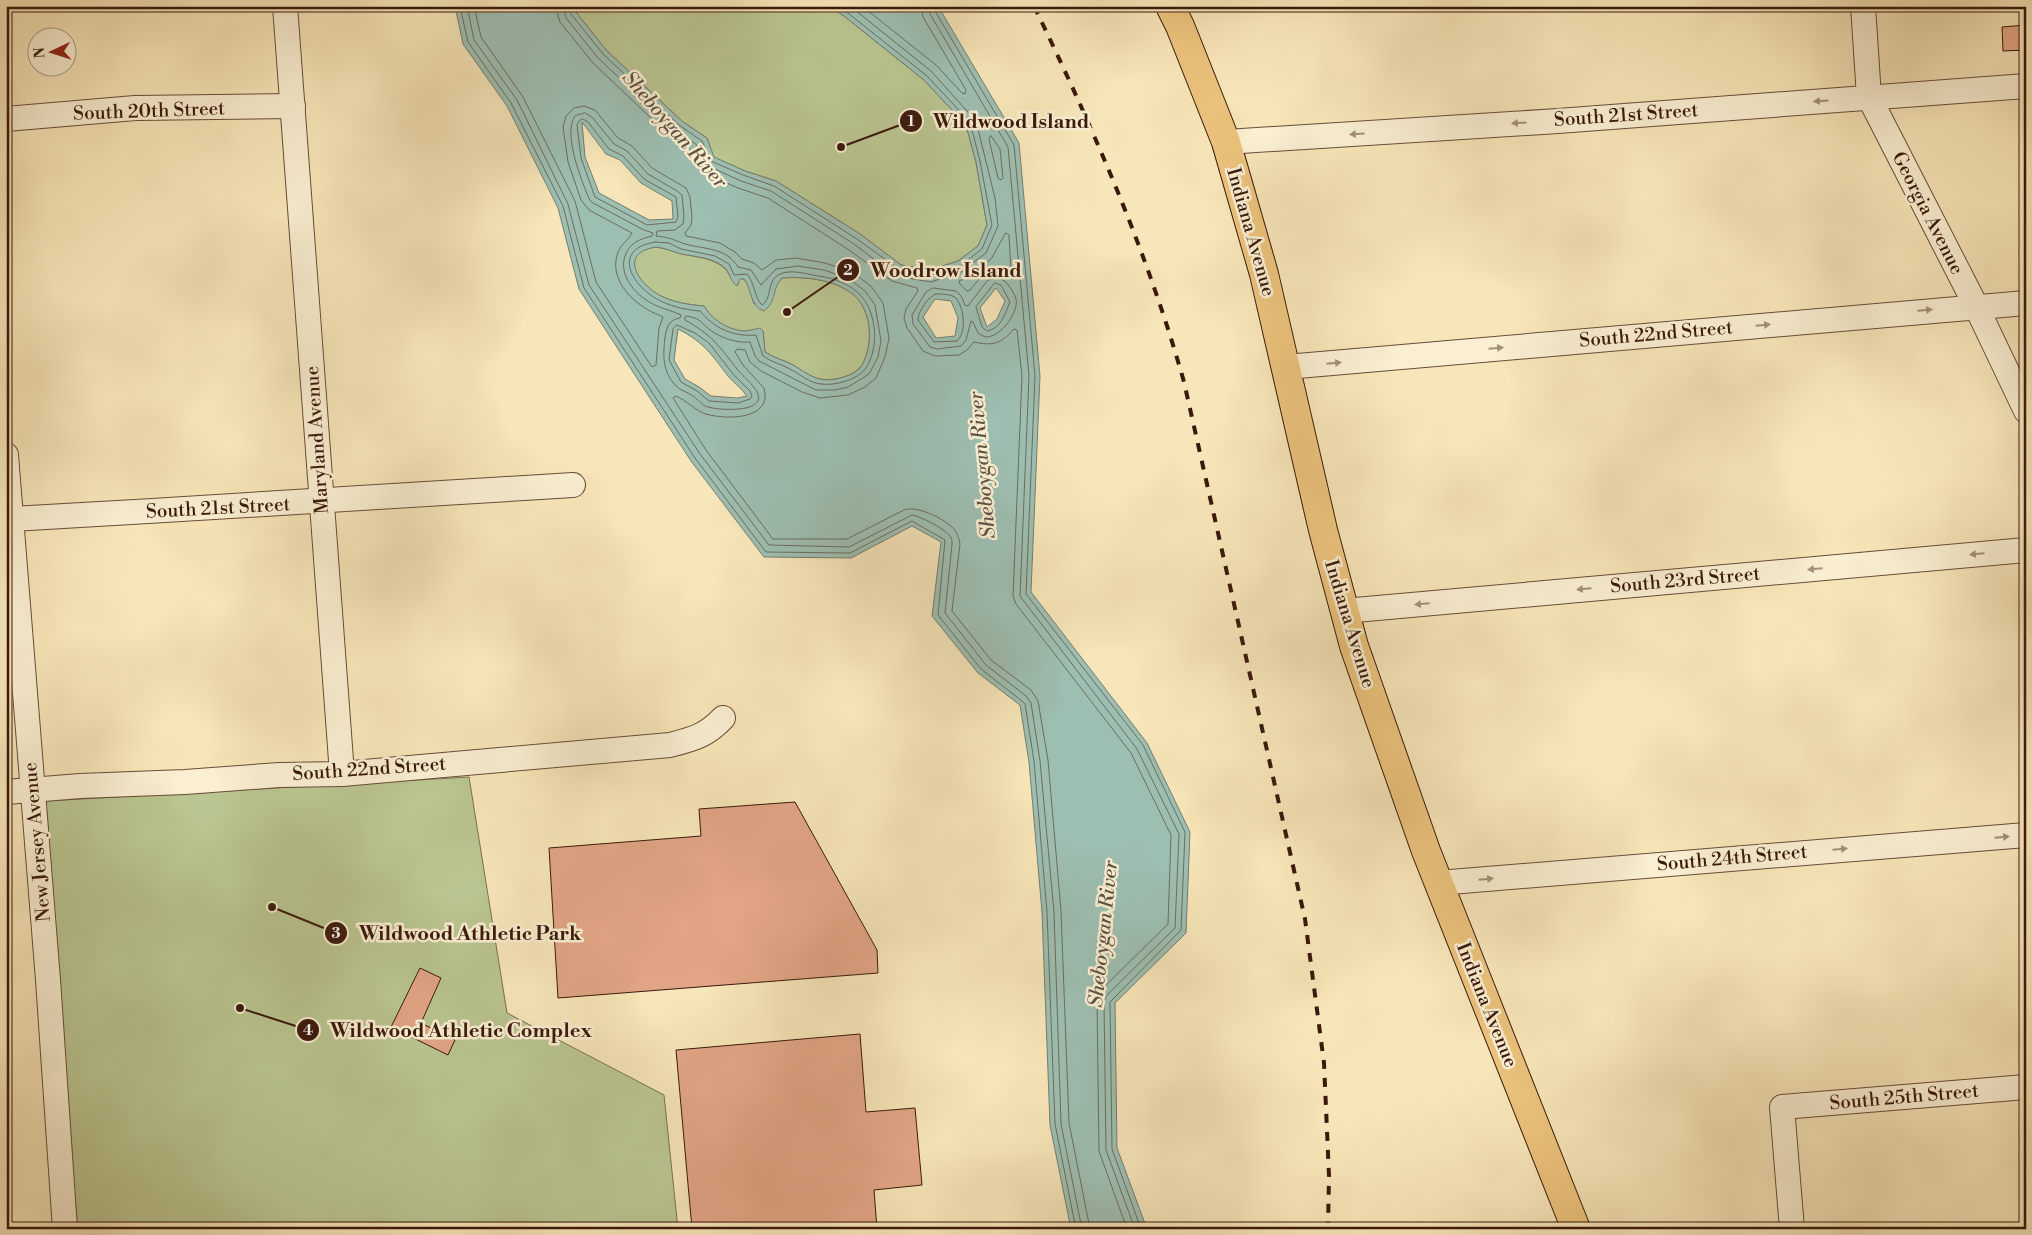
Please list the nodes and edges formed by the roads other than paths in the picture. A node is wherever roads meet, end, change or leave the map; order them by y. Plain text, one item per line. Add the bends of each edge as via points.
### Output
1 (285, 6) edge
2 (1170, 6) edge
3 (1863, 6) edge
4 (2026, 86) edge
5 (1869, 97) junction
6 (293, 106) junction
7 (6, 119) edge
8 (1226, 142) junction
9 (2026, 303) edge
10 (1976, 306) junction
11 (1286, 367) junction
12 (2026, 411) edge
13 (6, 455) edge
14 (573, 486) dead end
15 (322, 502) junction
16 (12, 519) junction
17 (2026, 550) edge
18 (1344, 611) junction
19 (723, 718) dead end
20 (342, 774) junction
21 (33, 790) junction
22 (6, 792) edge
23 (2026, 835) edge
24 (1438, 883) junction
25 (2026, 1087) edge
26 (66, 1229) edge
27 (1576, 1229) edge
28 (1792, 1229) edge

1 - 6 street, Maryland Avenue
2 - 8 main road, Indiana Avenue
3 - 5 street, Georgia Avenue
4 - 5 street, South 21st Street
5 -> 8 street, South 21st Street
5 - 10 street, Georgia Avenue
6 - 7 street, South 20th Street via 135,108
6 - 15 street, Maryland Avenue
8 - 11 main road, Indiana Avenue via 1264,274
9 - 10 street, South 22nd Street
11 -> 10 street, South 22nd Street
10 - 12 street, Georgia Avenue
11 - 18 main road, Indiana Avenue
13 - 16 street, New Jersey Avenue
14 - 15 street, South 21st Street
15 - 16 street, South 21st Street
15 - 20 street, Maryland Avenue
16 - 21 street, New Jersey Avenue
17 -> 18 street, South 23rd Street
18 - 24 main road, Indiana Avenue
19 - 20 street, South 22nd Street via 710,731 670,745
20 - 21 street, South 22nd Street
21 - 22 street, South 22nd Street
21 - 26 street, New Jersey Avenue
24 -> 23 street, South 24th Street
24 - 27 main road, Indiana Avenue
25 - 28 street, South 25th Street via 1782,1106

